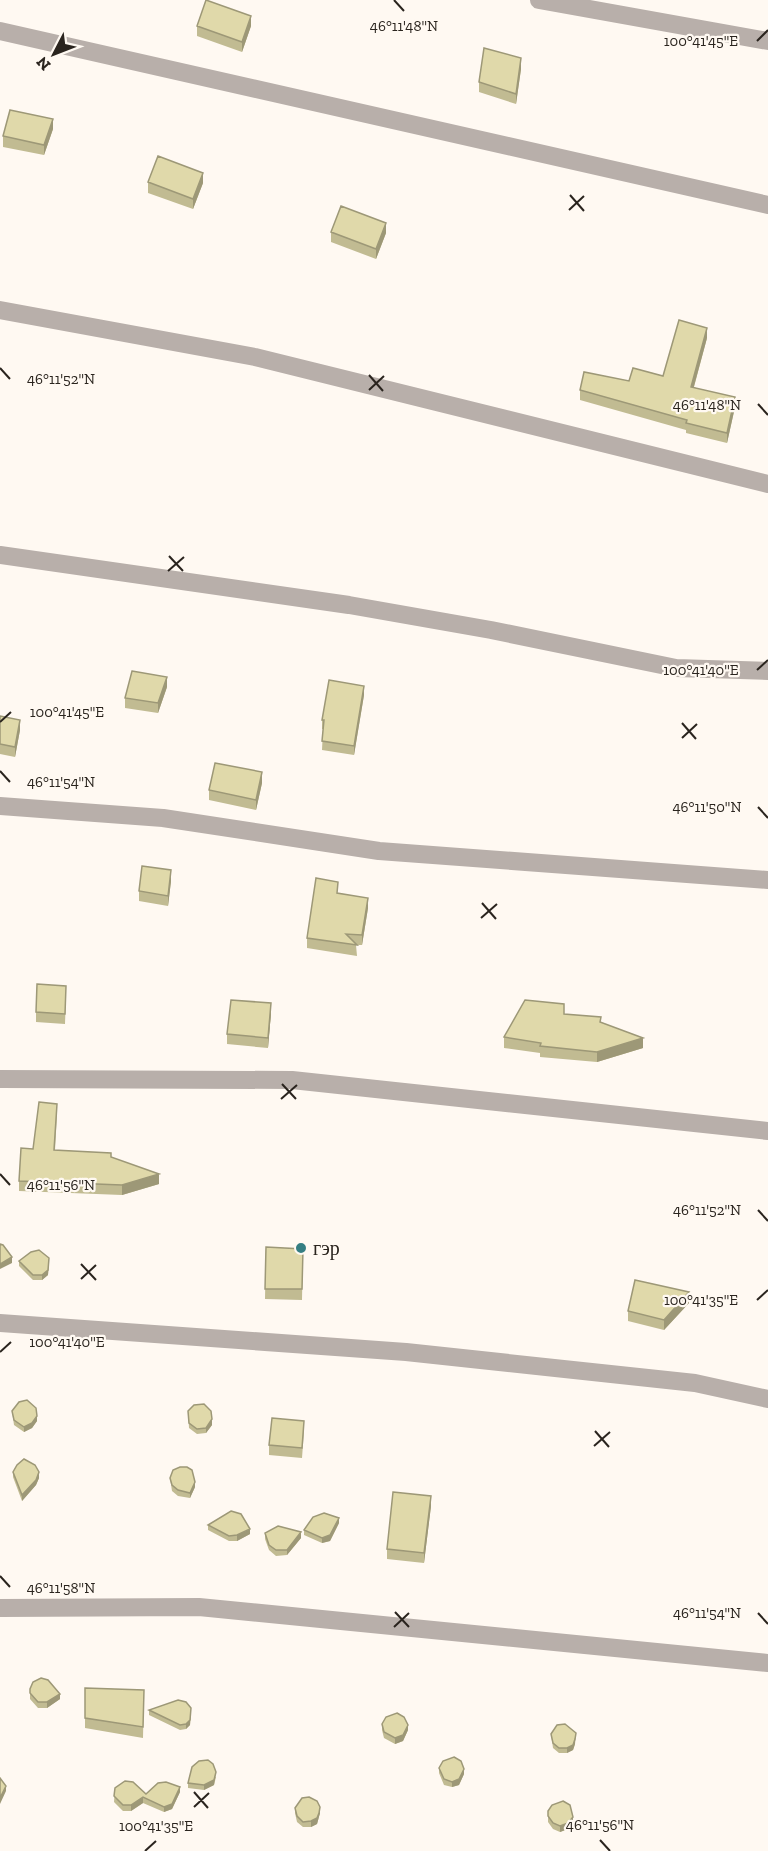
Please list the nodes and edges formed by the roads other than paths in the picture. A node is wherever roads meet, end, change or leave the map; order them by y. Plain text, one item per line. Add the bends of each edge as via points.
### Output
1 (539, 0) edge
2 (0, 31) edge
3 (768, 40) edge
4 (768, 205) edge
5 (0, 310) edge
6 (768, 484) edge
7 (0, 555) edge
8 (768, 671) edge
9 (0, 806) edge
10 (768, 880) edge
11 (0, 1079) edge
12 (768, 1131) edge
13 (0, 1323) edge
14 (768, 1399) edge
15 (0, 1608) edge
16 (768, 1663) edge

1 - 3 street
2 - 4 street
5 - 6 street via 255,357
7 - 8 street via 349,605 676,668
9 - 10 street via 163,818 379,851
11 - 12 street via 292,1080
13 - 14 street via 406,1352 695,1383
15 - 16 street via 199,1607

